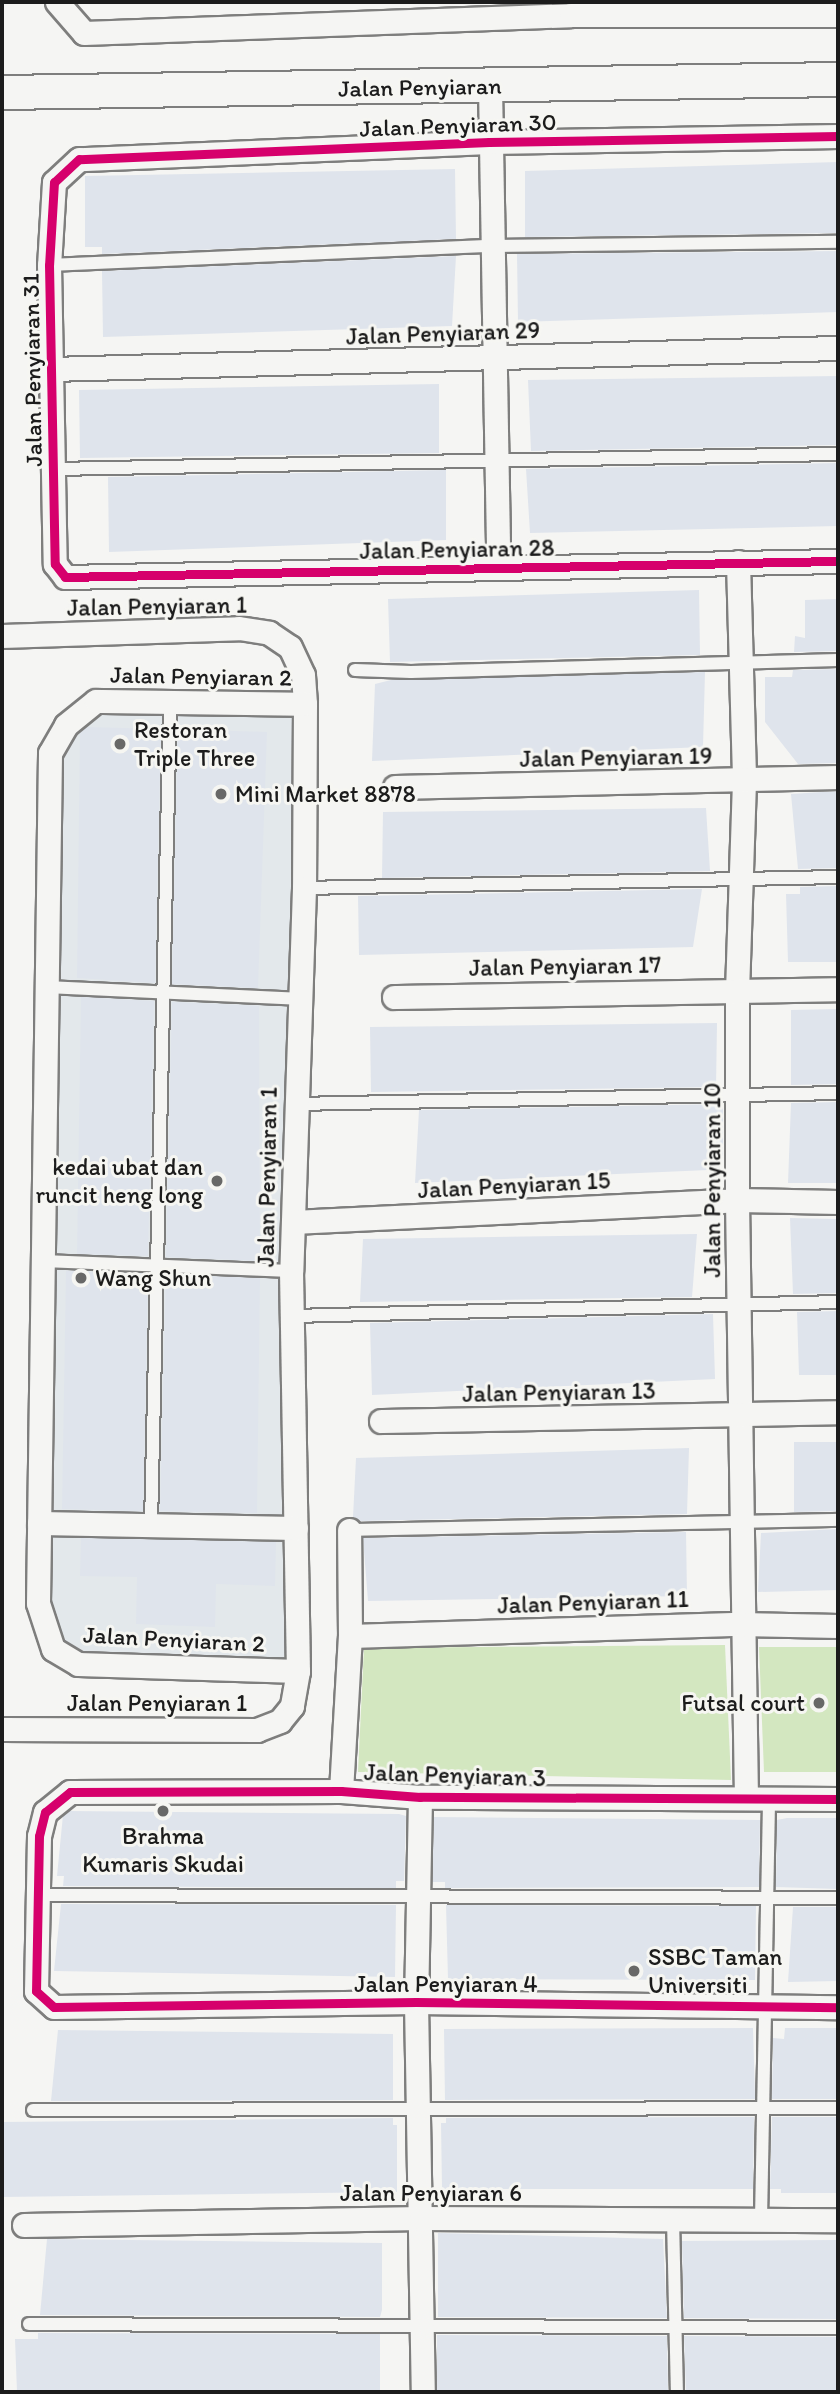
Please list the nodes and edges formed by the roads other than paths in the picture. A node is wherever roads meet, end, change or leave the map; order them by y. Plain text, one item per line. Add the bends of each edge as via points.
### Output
1 (57, 2) edge
2 (571, 8) edge
3 (310, 13) edge
4 (838, 15) edge
5 (838, 79) edge
6 (490, 86) junction
7 (2, 92) edge
8 (838, 136) edge
9 (489, 142) junction
10 (79, 159) joint
11 (838, 242) edge
12 (492, 246) junction
13 (49, 265) junction
14 (838, 348) edge
15 (493, 358) junction
16 (50, 369) junction
17 (838, 454) edge
18 (495, 461) junction
19 (54, 469) junction
20 (838, 561) edge
21 (738, 562) junction
22 (498, 567) junction
23 (76, 578) joint
24 (2, 636) edge
25 (838, 660) edge
26 (742, 661) junction
27 (355, 670) dead end
28 (170, 703) junction
29 (304, 704) junction
30 (838, 778) edge
31 (744, 781) junction
32 (395, 787) dead end
33 (838, 877) edge
34 (741, 880) junction
35 (304, 888) junction
36 (47, 987) junction
37 (737, 988) junction
38 (838, 989) edge
39 (164, 995) junction
40 (394, 997) dead end
41 (297, 999) junction
42 (838, 1093) edge
43 (738, 1094) junction
44 (296, 1104) junction
45 (737, 1200) junction
46 (838, 1202) edge
47 (293, 1222) junction
48 (43, 1261) junction
49 (160, 1266) junction
50 (291, 1271) junction
51 (738, 1303) junction
52 (838, 1303) edge
53 (293, 1316) junction
54 (838, 1412) edge
55 (739, 1415) junction
56 (381, 1421) dead end
57 (838, 1520) edge
58 (740, 1522) junction
59 (39, 1524) junction
60 (152, 1524) junction
61 (296, 1528) junction
62 (349, 1530) joint
63 (740, 1624) junction
64 (838, 1626) edge
65 (350, 1636) junction
66 (298, 1671) junction
67 (2, 1729) edge
68 (341, 1791) junction
69 (419, 1797) junction
70 (746, 1798) junction
71 (769, 1798) junction
72 (838, 1799) edge
73 (38, 1895) junction
74 (418, 1896) junction
75 (767, 1898) junction
76 (838, 1898) edge
77 (416, 2002) junction
78 (765, 2006) junction
79 (838, 2007) edge
80 (763, 2106) junction
81 (838, 2108) edge
82 (33, 2110) dead end
83 (418, 2112) junction
84 (421, 2218) junction
85 (673, 2219) junction
86 (761, 2219) junction
87 (838, 2220) edge
88 (24, 2225) dead end
89 (29, 2325) dead end
90 (422, 2326) junction
91 (675, 2328) junction
92 (838, 2328) edge
93 (423, 2392) edge
94 (677, 2392) edge

1 - 3 street via 84,33
2 - 3 street
2 - 4 street
5 - 6 street, Jalan Penyiaran
6 - 7 street, Jalan Penyiaran
6 - 9 street
8 - 9 street, Jalan Penyiaran 30
9 - 10 street, Jalan Penyiaran 30
9 - 12 street
10 - 13 street, Jalan Penyiaran 31 via 54,183
11 - 12 lane
12 - 13 lane
12 - 15 street
13 - 16 street, Jalan Penyiaran 31
14 - 15 street, Jalan Penyiaran 29
15 - 16 street, Jalan Penyiaran 29
15 - 18 street
16 - 19 street, Jalan Penyiaran 31
17 - 18 lane
18 - 19 lane
18 - 22 street
19 - 23 street, Jalan Penyiaran 31 via 55,564 60,575
20 - 21 street, Jalan Penyiaran 28
21 - 22 street, Jalan Penyiaran 28
21 - 26 street, Jalan Penyiaran 10
22 - 23 street, Jalan Penyiaran 28
24 - 29 street, Jalan Penyiaran 1 via 239,628 269,633 290,646 303,675
25 - 26 lane
26 - 27 lane
26 - 31 street, Jalan Penyiaran 10
28 - 29 street, Jalan Penyiaran 2
28 - 36 street, Jalan Penyiaran 2 via 96,701 65,725 50,753
28 - 39 lane
29 - 35 street, Jalan Penyiaran 1
30 - 31 street, Jalan Penyiaran 19
31 - 32 street, Jalan Penyiaran 19
31 - 34 street, Jalan Penyiaran 10
33 - 34 lane
34 - 35 lane
34 - 37 street, Jalan Penyiaran 10
35 - 41 street, Jalan Penyiaran 1
36 - 39 lane
36 - 48 street, Jalan Penyiaran 2
37 - 38 street, Jalan Penyiaran 17
37 - 40 street, Jalan Penyiaran 17
37 - 43 street, Jalan Penyiaran 10
39 - 41 lane
39 - 49 lane
41 - 44 street, Jalan Penyiaran 1
42 - 43 lane
43 - 44 lane
43 - 45 street, Jalan Penyiaran 10
44 - 47 street, Jalan Penyiaran 1
45 - 46 street, Jalan Penyiaran 15
45 - 47 street, Jalan Penyiaran 15
45 - 51 street, Jalan Penyiaran 10
47 - 50 street, Jalan Penyiaran 1
48 - 49 lane
48 - 59 street, Jalan Penyiaran 2
49 - 50 lane
49 - 60 lane
50 - 53 street, Jalan Penyiaran 1
51 - 52 lane
51 - 53 lane
51 - 55 street, Jalan Penyiaran 10
53 - 61 street, Jalan Penyiaran 1
54 - 55 street, Jalan Penyiaran 13
55 - 56 street, Jalan Penyiaran 13
55 - 58 street, Jalan Penyiaran 10
57 - 58 lane
58 - 62 lane
58 - 63 street, Jalan Penyiaran 10
59 - 60 street
59 - 66 street, Jalan Penyiaran 2 via 38,1603 53,1649 78,1664
60 - 61 street
61 - 66 street, Jalan Penyiaran 1
62 - 65 street
63 - 64 street, Jalan Penyiaran 11
63 - 65 street, Jalan Penyiaran 11
63 - 70 street, Jalan Penyiaran 10
65 - 68 street
66 - 67 street, Jalan Penyiaran 1 via 292,1706 280,1721 257,1730
68 - 69 street, Jalan Penyiaran 3
68 - 73 street, Jalan Penyiaran 3 via 70,1792 44,1812 38,1836
69 - 70 street, Jalan Penyiaran 3
69 - 74 street
70 - 71 street, Jalan Penyiaran 3
71 - 72 street, Jalan Penyiaran 3
71 - 75 lane
73 - 74 lane
73 - 77 street, Jalan Penyiaran 4 via 36,1991 54,2007
74 - 75 lane
74 - 77 street
75 - 76 lane
75 - 78 lane
77 - 78 street, Jalan Penyiaran 4
77 - 83 street
78 - 79 street, Jalan Penyiaran 4
78 - 80 lane
80 - 81 lane
80 - 83 lane
80 - 86 lane
82 - 83 lane
83 - 84 street
84 - 85 street, Jalan Penyiaran 6
84 - 88 street, Jalan Penyiaran 6
84 - 90 street
85 - 86 street, Jalan Penyiaran 6
85 - 91 lane
86 - 87 street, Jalan Penyiaran 6
89 - 90 lane
90 - 91 lane
90 - 93 street
91 - 92 lane
91 - 94 lane

